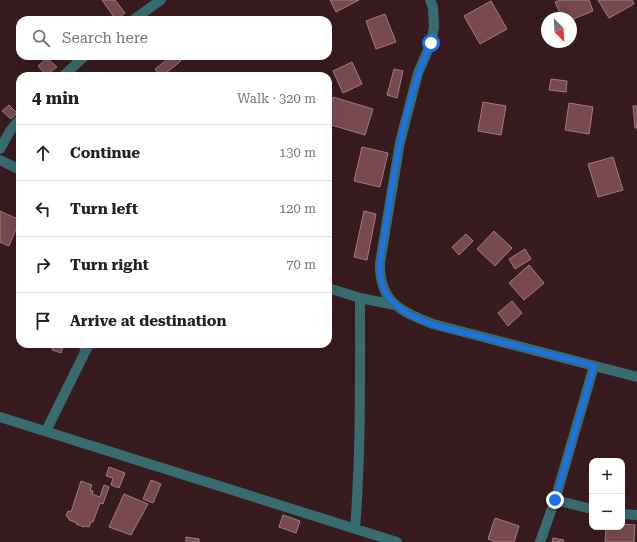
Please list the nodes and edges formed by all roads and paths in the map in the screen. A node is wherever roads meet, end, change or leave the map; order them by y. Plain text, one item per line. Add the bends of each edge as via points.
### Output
1 (161, 0) edge
2 (430, 0) edge
3 (139, 16) edge
4 (81, 60) edge
5 (67, 72) edge
6 (16, 124) edge
7 (0, 149) edge
8 (0, 160) edge
9 (16, 168) edge
10 (332, 289) edge
11 (360, 298) junction
12 (395, 305) junction
13 (86, 348) edge
14 (594, 366) junction
15 (637, 377) edge
16 (0, 417) edge
17 (46, 431) junction
18 (555, 500) junction
19 (589, 508) edge
20 (625, 514) edge
21 (637, 515) edge
22 (355, 529) junction
23 (397, 542) edge
24 (540, 542) edge

1 - 3 street
2 - 12 street via 434,27 431,43 418,73 400,142 380,263 382,286
4 - 5 street
6 - 7 street
8 - 9 street
10 - 11 street
11 - 12 street
11 - 22 street via 359,480
12 - 14 street via 406,313 433,324
13 - 17 street
14 - 15 street
14 - 18 street
16 - 17 street
17 - 22 street
18 - 19 street
18 - 24 street
20 - 21 street
22 - 23 street

